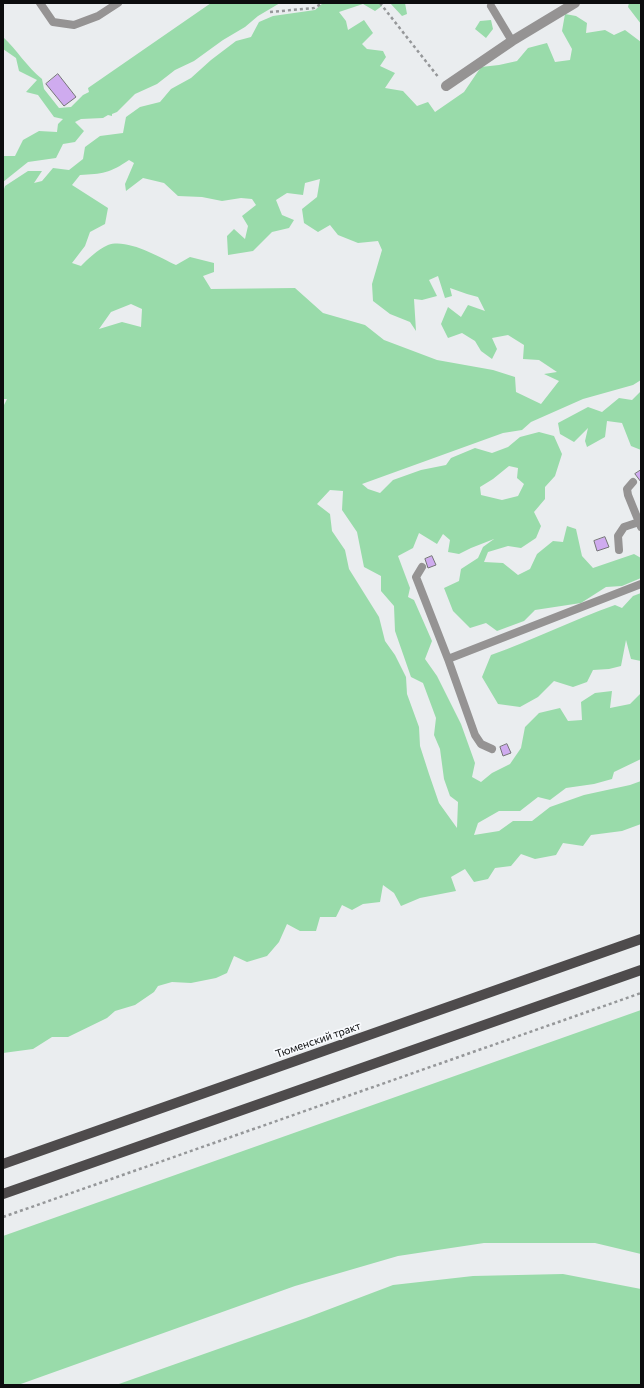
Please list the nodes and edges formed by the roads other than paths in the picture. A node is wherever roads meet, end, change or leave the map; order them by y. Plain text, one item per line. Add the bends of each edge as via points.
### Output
1 (40, 3) edge
2 (118, 3) edge
3 (575, 3) edge
4 (491, 6) dead end
5 (512, 41) junction
6 (446, 86) road end
7 (633, 482) dead end
8 (640, 525) edge
9 (619, 550) dead end
10 (422, 567) dead end
11 (641, 584) edge
12 (448, 659) junction
13 (492, 750) dead end
14 (641, 939) edge
15 (641, 970) edge
16 (3, 1164) edge
17 (3, 1194) edge

1 - 2 lane via 52,22 74,25 98,16
3 - 5 street
4 - 5 lane
5 - 6 street
7 - 8 lane via 627,489
8 - 9 lane via 624,527 618,536
10 - 12 lane via 416,577
11 - 12 lane
12 - 13 lane via 476,735 481,744
14 - 16 main road, Тюменский тракт
15 - 17 main road

